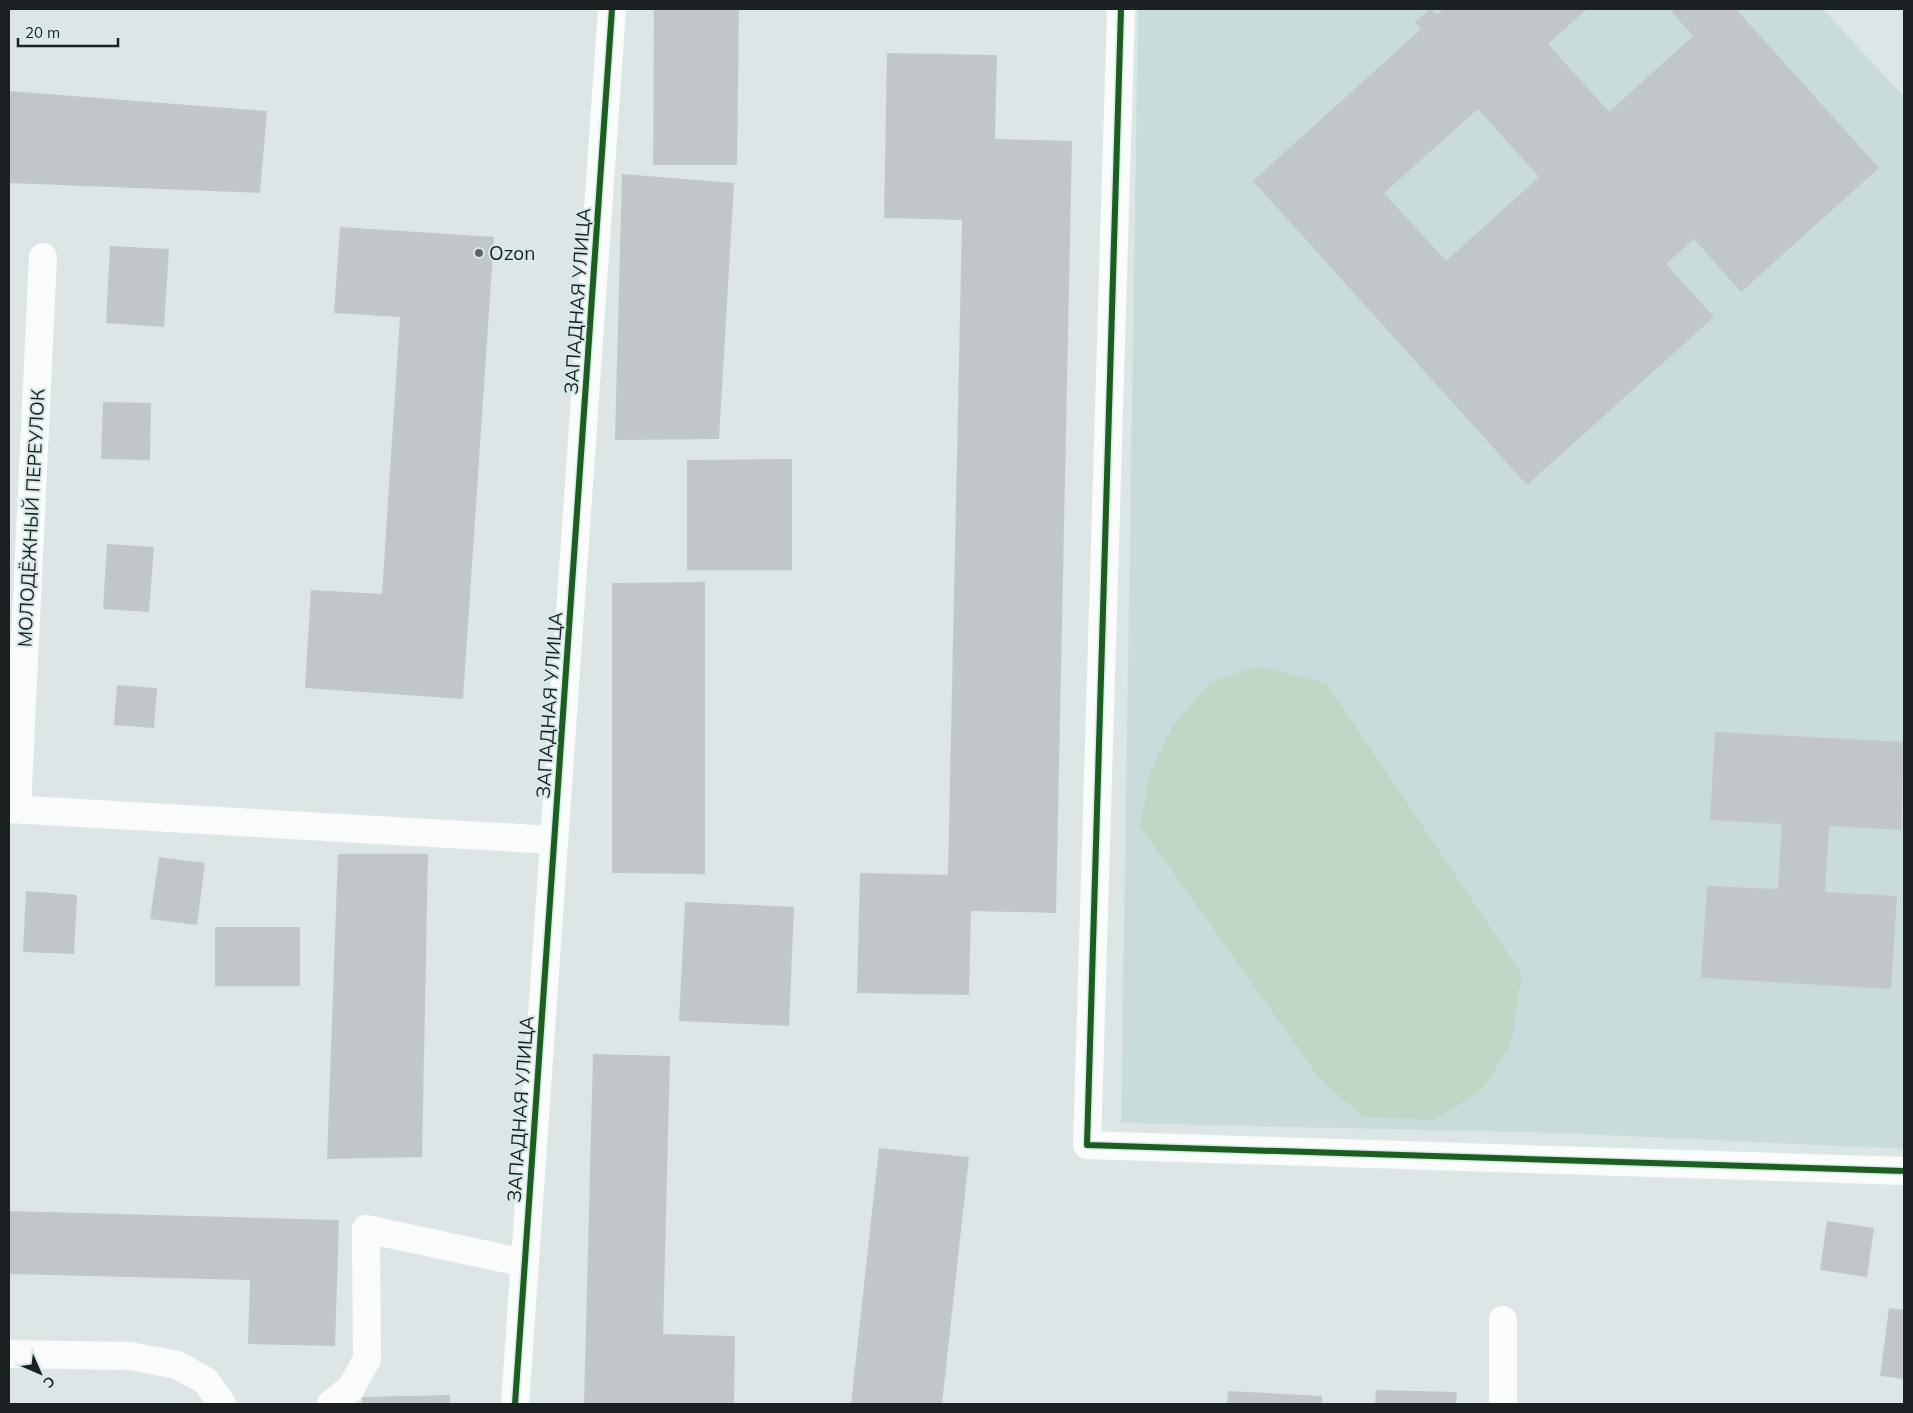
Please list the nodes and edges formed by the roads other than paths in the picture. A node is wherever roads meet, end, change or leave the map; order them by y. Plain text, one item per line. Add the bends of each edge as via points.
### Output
1 (612, 9) edge
2 (1121, 9) edge
3 (43, 257) dead end
4 (13, 809) edge
5 (554, 840) junction
6 (1904, 1170) edge
7 (525, 1263) junction
8 (1503, 1320) dead end
9 (9, 1354) edge
10 (222, 1404) edge
11 (331, 1404) edge
12 (515, 1404) edge
13 (1503, 1404) edge

1 - 5 street, ЗАПАДНАЯ УЛИЦА
2 - 6 street via 1087,1145
3 - 4 street, МОЛОДЁЖНЫЙ ПЕРЕУЛОК
4 - 5 street
5 - 7 street, ЗАПАДНАЯ УЛИЦА
7 - 11 street via 366,1229 367,1359 351,1388
7 - 12 street, ЗАПАДНАЯ УЛИЦА
8 - 13 street
9 - 10 street via 130,1356 178,1365 206,1381

